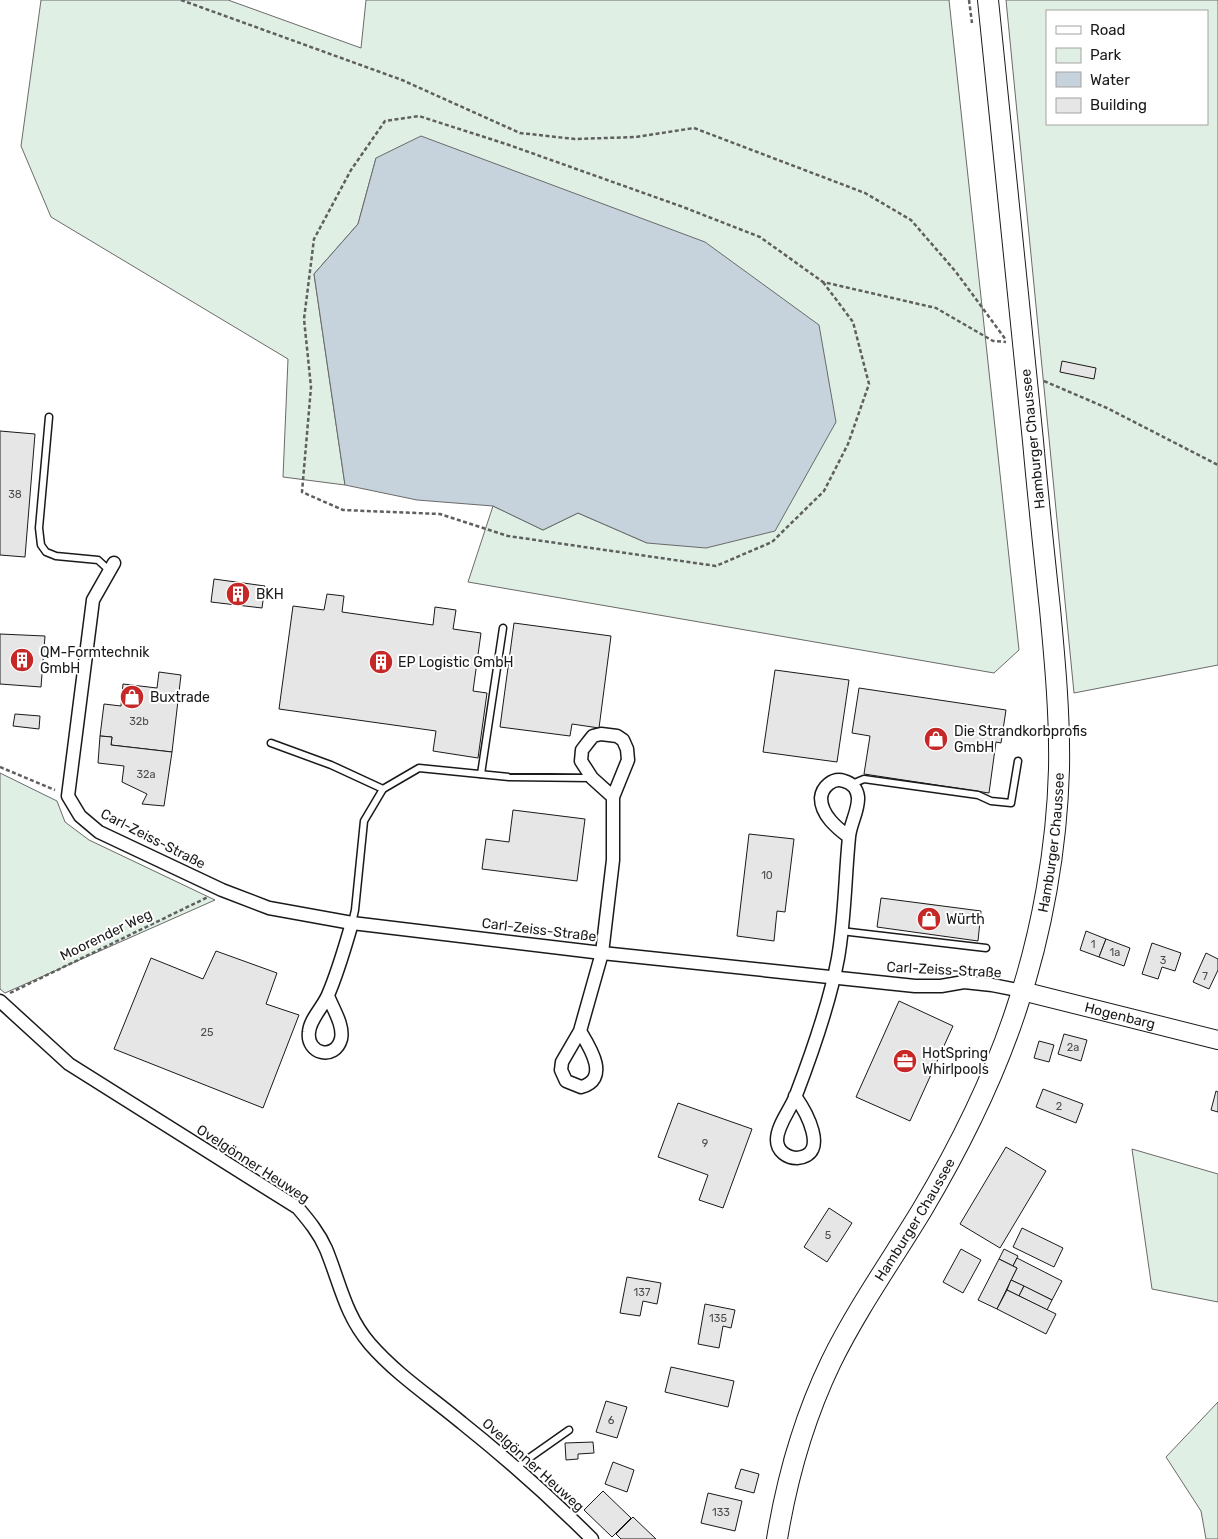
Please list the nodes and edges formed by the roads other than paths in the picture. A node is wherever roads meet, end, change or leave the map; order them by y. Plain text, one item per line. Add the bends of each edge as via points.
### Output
1 (988, 0) edge
2 (49, 418) dead end
3 (112, 567) joint
4 (503, 628) dead end
5 (271, 743) dead end
6 (1018, 761) dead end
7 (481, 774) junction
8 (592, 778) junction
9 (852, 784) junction
10 (383, 789) junction
11 (613, 797) junction
12 (849, 837) junction
13 (352, 923) junction
14 (840, 931) junction
15 (986, 948) dead end
16 (602, 953) junction
17 (834, 976) junction
18 (1022, 990) junction
19 (328, 996) dead end
20 (4, 997) edge
21 (580, 1031) dead end
22 (1218, 1040) edge
23 (795, 1096) dead end
24 (569, 1430) dead end
25 (515, 1468) junction
26 (592, 1539) edge
27 (777, 1539) edge

1 - 18 main road, Hamburger Chaussee via 1054,652 1059,766 1051,854 1040,919
2 - 3 lane via 39,528 41,545 46,552 56,556 98,560
3 - 13 street, Carl-Zeiss-Straße via 92,600 68,796 80,816 99,832 222,890 268,908
4 - 7 lane
5 - 10 lane
6 - 9 lane via 1011,803 991,801 978,795 864,780
7 - 8 lane
7 - 10 lane via 419,768
8 - 11 street, Carl-Zeiss-Straße
8 - 11 street, Carl-Zeiss-Straße via 581,761 582,750 588,741 594,736 608,734 623,740 628,760
9 - 12 street via 858,798
9 - 12 street via 844,780 834,781 822,792 821,801 830,820
10 - 13 lane via 364,821
11 - 16 street, Carl-Zeiss-Straße via 613,860
12 - 14 street
13 - 16 street, Carl-Zeiss-Straße
13 - 19 street
14 - 15 lane
14 - 17 street
16 - 17 street, Carl-Zeiss-Straße
16 - 21 street, Carl-Zeiss-Straße
17 - 18 street, Carl-Zeiss-Straße via 915,986 970,983
17 - 23 street
18 - 22 street, Hogenbarg
18 - 27 main road, Hamburger Chaussee via 996,1064 967,1127 922,1209 868,1296 815,1398 784,1499
20 - 25 street, Ovelgönner Heuweg via 69,1064 298,1208 314,1227 347,1310 370,1344 415,1387
24 - 25 lane
25 - 26 street, Ovelgönner Heuweg

